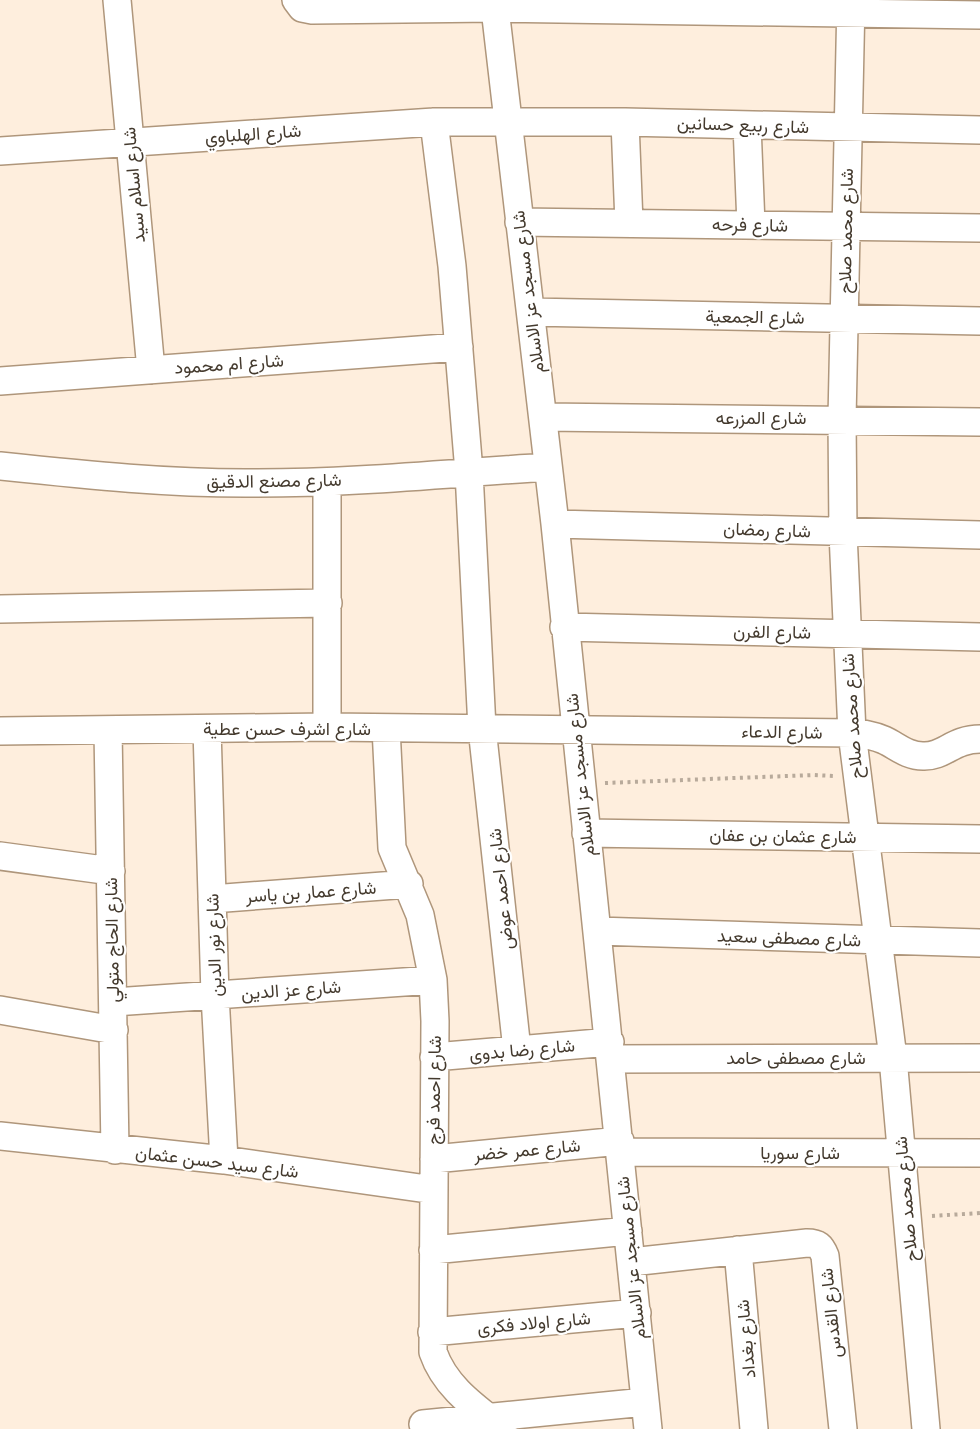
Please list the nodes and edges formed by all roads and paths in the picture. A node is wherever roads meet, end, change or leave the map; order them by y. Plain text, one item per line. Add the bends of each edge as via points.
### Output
1 (117, 0) edge
2 (296, 0) edge
3 (495, 4) edge
4 (851, 6) edge
5 (980, 15) edge
6 (434, 122) junction
7 (507, 122) junction
8 (625, 122) junction
9 (747, 125) junction
10 (848, 128) junction
11 (980, 130) edge
12 (130, 142) junction
13 (0, 151) edge
14 (519, 222) junction
15 (630, 223) junction
16 (752, 225) junction
17 (846, 226) junction
18 (980, 228) edge
19 (531, 312) junction
20 (844, 319) junction
21 (980, 321) edge
22 (459, 347) junction
23 (151, 370) junction
24 (0, 381) edge
25 (543, 417) junction
26 (842, 419) junction
27 (980, 422) edge
28 (0, 466) edge
29 (548, 467) junction
30 (470, 472) junction
31 (327, 482) junction
32 (555, 524) junction
33 (843, 533) junction
34 (980, 535) edge
35 (327, 603) junction
36 (0, 609) edge
37 (564, 627) junction
38 (846, 634) junction
39 (980, 637) edge
40 (327, 727) junction
41 (386, 728) junction
42 (482, 728) junction
43 (207, 729) junction
44 (574, 729) junction
45 (108, 730) junction
46 (0, 731) edge
47 (852, 733) junction
48 (980, 739) edge
49 (857, 778) junction
50 (581, 784) junction
51 (586, 833) junction
52 (863, 837) junction
53 (980, 839) edge
54 (0, 856) edge
55 (111, 871) junction
56 (409, 884) junction
57 (212, 899) junction
58 (597, 931) junction
59 (879, 941) junction
60 (980, 943) edge
61 (433, 980) junction
62 (215, 995) junction
63 (114, 1002) junction
64 (0, 1010) edge
65 (114, 1030) junction
66 (517, 1050) junction
67 (611, 1051) junction
68 (434, 1057) junction
69 (893, 1058) junction
70 (980, 1058) edge
71 (0, 1136) edge
72 (620, 1147) junction
73 (115, 1150) junction
74 (902, 1153) junction
75 (980, 1153) edge
76 (434, 1158) junction
77 (224, 1160) junction
78 (434, 1190) junction
79 (980, 1213) edge
80 (908, 1218) junction
81 (628, 1231) junction
82 (433, 1250) junction
83 (738, 1250) junction
84 (632, 1262) junction
85 (637, 1313) junction
86 (432, 1332) junction
87 (645, 1402) junction
88 (496, 1423) edge
89 (423, 1424) dead end
90 (648, 1429) edge
91 (754, 1429) edge
92 (843, 1429) edge
93 (926, 1429) edge

1 - 12 street, شارع اسلام سيد
2 - 3 street via 302,8 312,10
3 - 4 street
3 - 7 street, شارع مسجد عز الاسلام
4 - 5 street
4 - 10 street, شارع محمد صلاح
6 - 7 street, شارع الهلباوي
6 - 12 street, شارع الهلباوي
6 - 22 street, شارع احمد عوض
7 - 8 street, شارع ربيع حسانين
7 - 14 street, شارع مسجد عز الاسلام
8 - 9 street, شارع ربيع حسانين
8 - 15 street
9 - 10 street, شارع ربيع حسانين
9 - 16 street
10 - 11 street, شارع ربيع حسانين
10 - 17 street, شارع محمد صلاح
12 - 13 street, شارع الهلباوي
12 - 23 street, شارع اسلام سيد
14 - 15 street, شارع فرحه
14 - 19 street, شارع مسجد عز الاسلام
15 - 16 street, شارع فرحه
16 - 17 street, شارع فرحه
17 - 18 street, شارع فرحه
17 - 20 street, شارع محمد صلاح
19 - 20 street, شارع الجمعية
19 - 25 street, شارع مسجد عز الاسلام
20 - 21 street, شارع الجمعية
20 - 26 street, شارع محمد صلاح
22 - 23 street, شارع ام محمود
22 - 30 street, شارع احمد عوض
23 - 24 street, شارع ام محمود
25 - 26 street, شارع المزرعه
25 - 29 street, شارع مسجد عز الاسلام
26 - 27 street, شارع المزرعه
26 - 33 street, شارع محمد صلاح
28 - 31 street, شارع مصنع الدقيق via 188,482
29 - 30 street, شارع مصنع الدقيق
29 - 32 street, شارع مسجد عز الاسلام
30 - 31 street, شارع مصنع الدقيق
30 - 42 street, شارع احمد عوض
31 - 35 street
32 - 33 street, شارع رمضان
32 - 37 street, شارع مسجد عز الاسلام
33 - 34 street, شارع رمضان
33 - 38 street, شارع محمد صلاح
35 - 36 street
35 - 40 street
37 - 38 street, شارع الفرن
37 - 44 street, شارع مسجد عز الاسلام
38 - 39 street, شارع الفرن
38 - 47 street, شارع محمد صلاح
40 - 41 street, شارع اشرف حسن عطية
40 - 43 street, شارع اشرف حسن عطية
41 - 42 street, شارع اشرف حسن عطية
41 - 56 street, شارع احمد فرج via 392,848
42 - 44 street, شارع اشرف حسن عطية
42 - 66 street, شارع احمد عوض
43 - 45 street, شارع اشرف حسن عطية
43 - 57 street, شارع نور الدين
44 - 47 street, شارع الدعاء
44 - 50 street, شارع مسجد عز الاسلام
45 - 46 street, شارع اشرف حسن عطية
45 - 55 street, شارع الحاج متولي
47 - 48 street, شارع الدعاء via 868,734 912,755 924,756 937,754 957,742
47 - 49 street, شارع محمد صلاح
49 - 50 path via 814,775
49 - 52 street, شارع محمد صلاح
50 - 51 street, شارع مسجد عز الاسلام
51 - 52 street, شارع عثمان بن عفان
51 - 58 street, شارع مسجد عز الاسلام
52 - 53 street, شارع عثمان بن عفان
52 - 59 street, شارع محمد صلاح
54 - 55 street
55 - 63 street, شارع الحاج متولي
56 - 57 street, شارع عمار بن ياسر
56 - 61 street, شارع احمد فرج via 420,915
57 - 62 street, شارع نور الدين
58 - 59 street, شارع مصطفى سعيد
58 - 67 street, شارع مسجد عز الاسلام
59 - 60 street, شارع مصطفى سعيد
59 - 69 street, شارع محمد صلاح
61 - 62 street, شارع عز الدين
61 - 68 street, شارع احمد فرج
62 - 63 street, شارع عز الدين
62 - 77 street, شارع نور الدين
63 - 65 street, شارع الحاج متولي
64 - 65 street
65 - 73 street, شارع الحاج متولي
66 - 67 street, شارع رضا بدوى
66 - 68 street, شارع رضا بدوى
67 - 69 street, شارع مصطفى حامد
67 - 72 street, شارع مسجد عز الاسلام
68 - 76 street, شارع احمد فرج
69 - 70 street, شارع مصطفى حامد
69 - 74 street, شارع محمد صلاح
71 - 73 street, شارع سيد حسن عثمان
72 - 74 street, شارع سوريا
72 - 76 street, شارع عمر خضر
72 - 81 street, شارع مسجد عز الاسلام
73 - 77 street, شارع سيد حسن عثمان
74 - 75 street, شارع سوريا
74 - 80 street, شارع محمد صلاح
76 - 78 street, شارع احمد فرج
77 - 78 street, شارع سيد حسن عثمان
78 - 82 street, شارع احمد فرج
79 - 80 path
80 - 93 street, شارع محمد صلاح
81 - 82 street
81 - 84 street, شارع مسجد عز الاسلام
82 - 86 street, شارع احمد فرج
83 - 84 street
83 - 91 street, شارع بغداد
83 - 92 street, شارع القدس via 807,1243 822,1247
84 - 85 street, شارع مسجد عز الاسلام
85 - 86 street, شارع اولاد فكرى
85 - 87 street, شارع مسجد عز الاسلام
86 - 88 street, شارع احمد فرج via 439,1370 450,1385
87 - 88 street
87 - 90 street, شارع مسجد عز الاسلام
88 - 89 street

